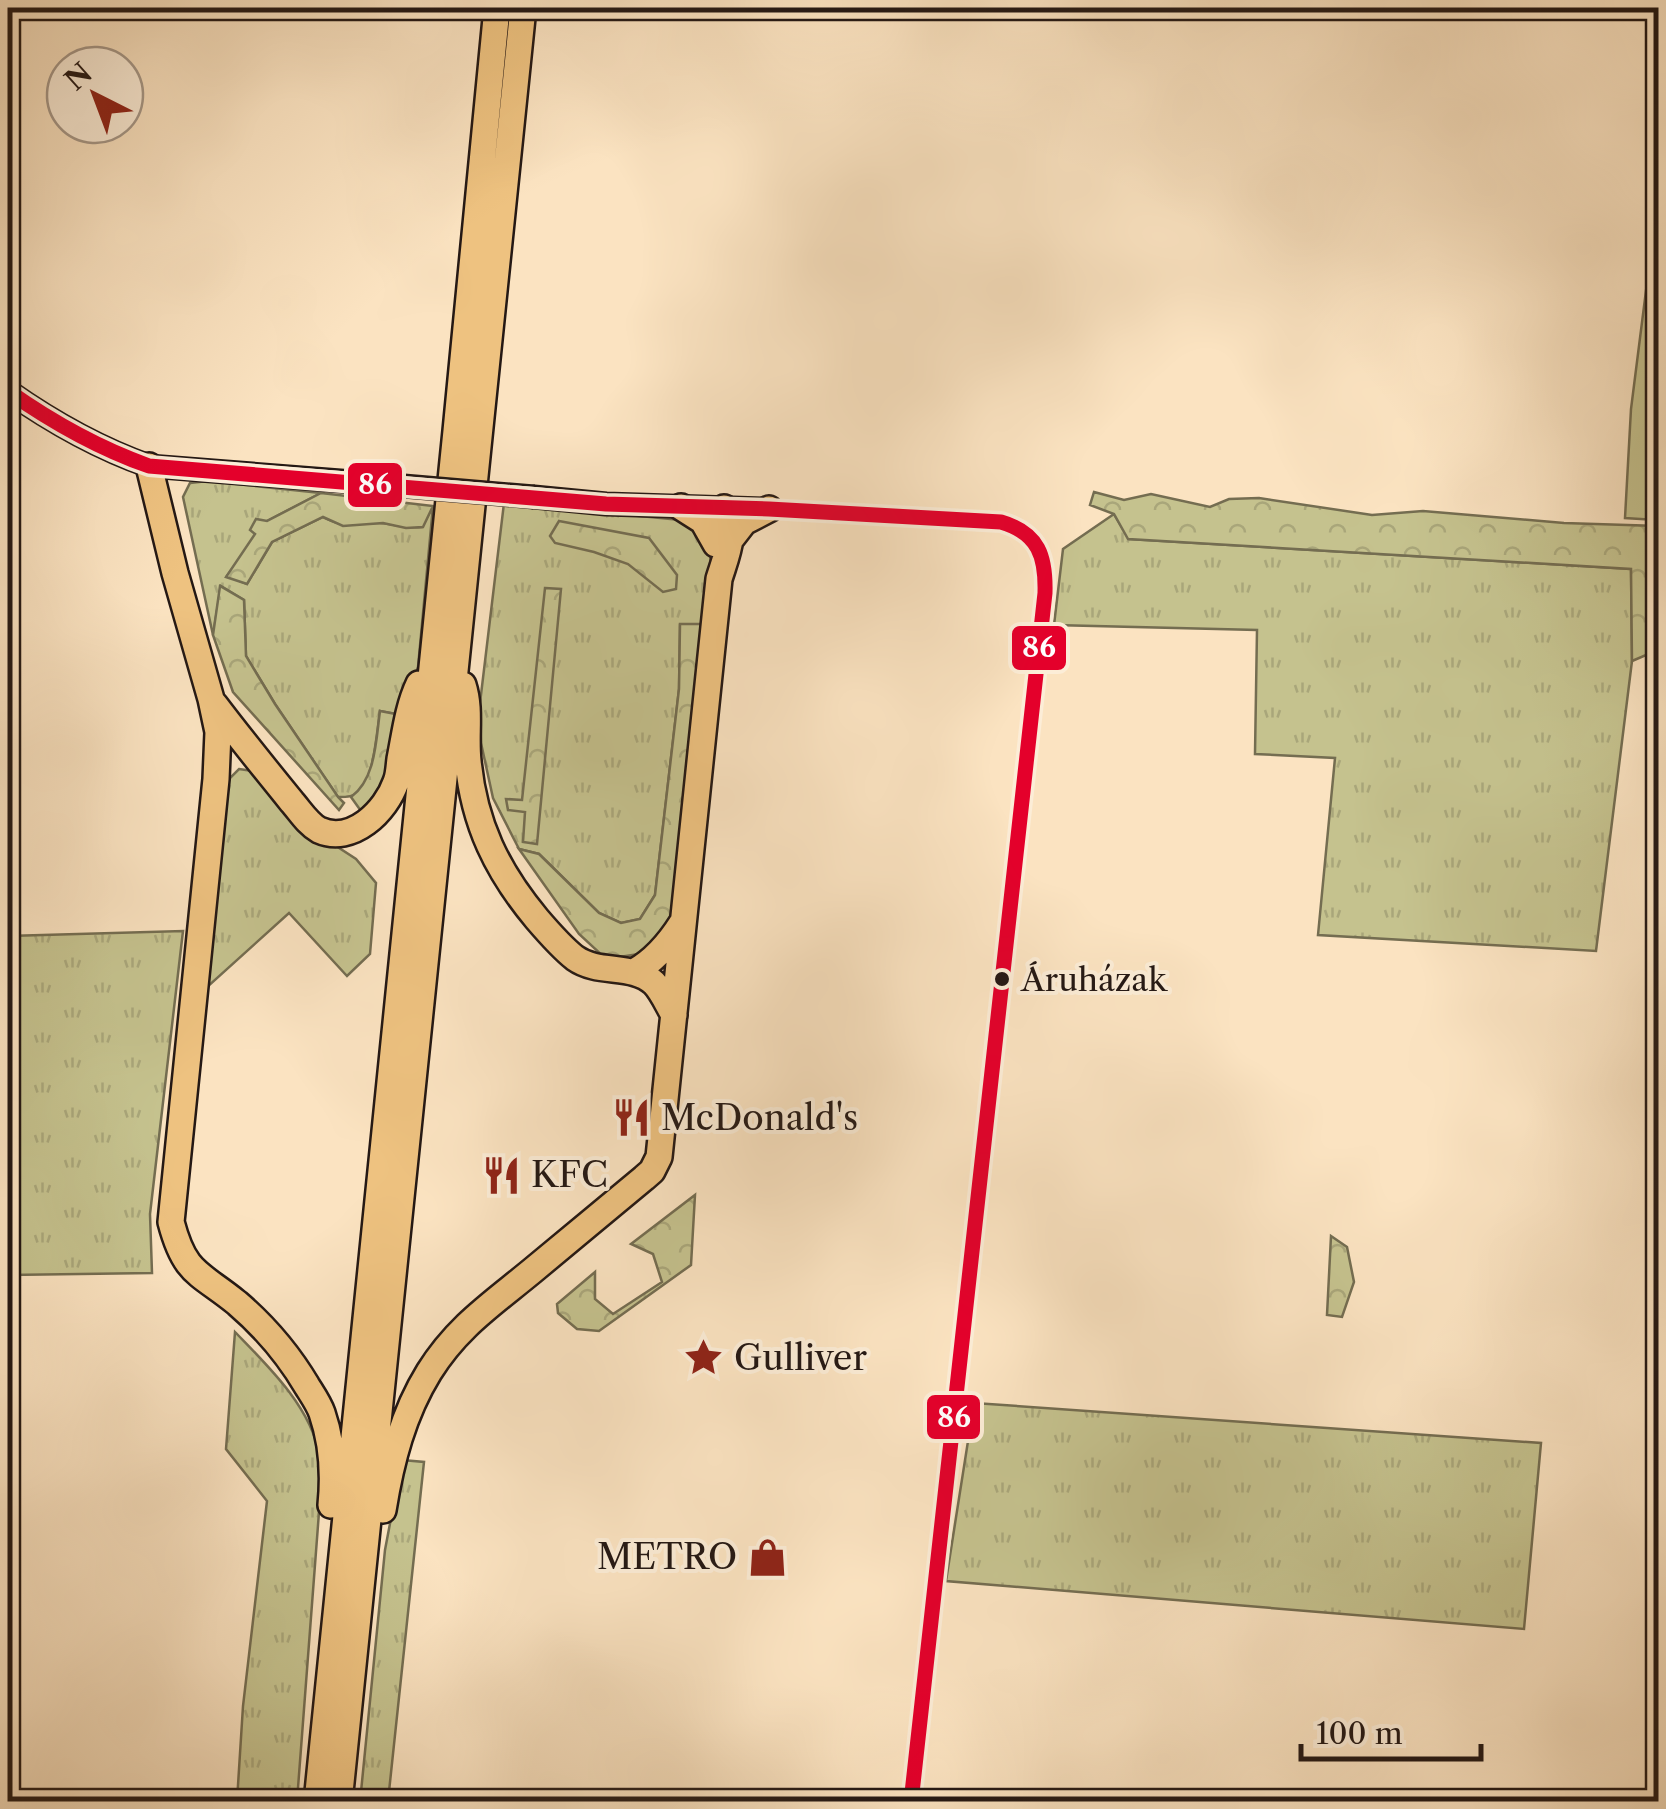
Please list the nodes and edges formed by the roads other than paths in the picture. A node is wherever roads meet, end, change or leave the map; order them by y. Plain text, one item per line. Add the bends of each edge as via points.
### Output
1 (497, 8) edge
2 (523, 8) edge
3 (8, 391) edge
4 (149, 466) junction
5 (681, 507) junction
6 (724, 508) junction
7 (769, 509) junction
8 (723, 542) junction
9 (444, 657) junction
10 (211, 698) junction
11 (234, 730) junction
12 (262, 768) junction
13 (221, 773) junction
14 (684, 918) junction
15 (642, 972) junction
16 (678, 974) junction
17 (674, 1016) junction
18 (331, 1653) junction
19 (351, 1671) junction
20 (317, 1802) edge
21 (339, 1802) edge
22 (911, 1802) edge

1 - 9 highway
2 - 9 highway
3 - 4 street via 67,430
4 - 5 street, bridge
4 - 10 highway
5 - 6 street
5 - 8 highway
6 - 7 street
6 - 8 highway via 718,519
7 - 8 highway
7 - 22 street via 1001,522 1024,531 1043,556 1045,594
8 - 14 highway
9 - 12 highway via 414,696 396,782 372,819 349,832 317,829
9 - 15 highway via 467,698 472,797 500,870 573,956 588,966
9 - 18 highway
9 - 19 highway
10 - 11 highway
10 - 13 highway
11 - 12 highway
11 - 13 highway
12 - 13 highway via 242,762
13 - 18 highway via 171,1222 197,1275 265,1328 322,1411 333,1484 324,1607
14 - 15 highway
14 - 16 highway
15 - 16 highway via 669,967
15 - 17 highway
16 - 17 highway
17 - 19 highway via 657,1163 469,1322 423,1383 392,1462
18 - 20 highway
19 - 21 highway

